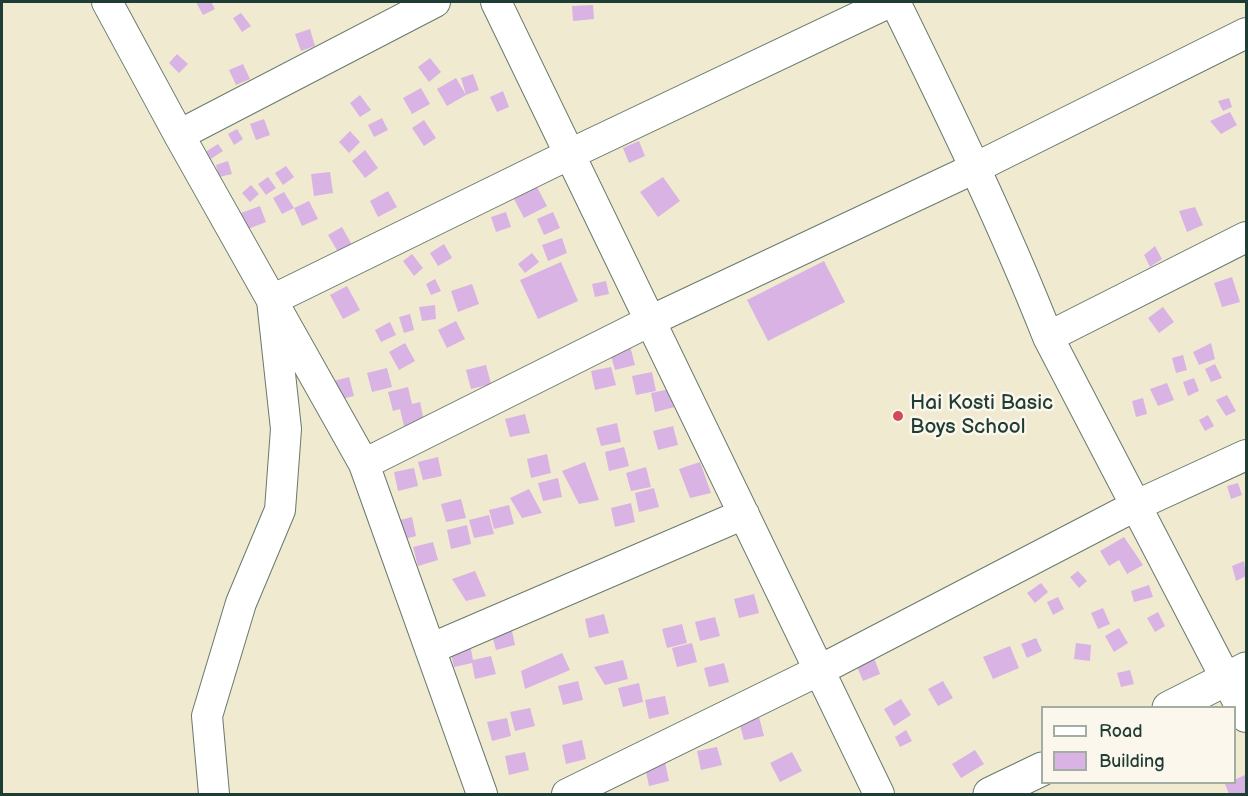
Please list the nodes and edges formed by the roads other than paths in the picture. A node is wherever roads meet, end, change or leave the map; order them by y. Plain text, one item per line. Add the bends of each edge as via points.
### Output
1 (107, 2) edge
2 (435, 2) edge
3 (496, 2) edge
4 (890, 2) edge
5 (895, 2) edge
6 (1246, 33) edge
7 (179, 135) junction
8 (570, 154) junction
9 (975, 168) junction
10 (1246, 237) edge
11 (272, 300) junction
12 (651, 321) junction
13 (1048, 337) junction
14 (1246, 455) edge
15 (364, 464) junction
16 (1137, 505) junction
17 (744, 514) junction
18 (430, 649) junction
19 (819, 670) junction
20 (1237, 674) edge
21 (1173, 706) edge
22 (1246, 717) edge
23 (1041, 770) edge
24 (214, 795) edge
25 (482, 795) edge
26 (567, 795) edge
27 (879, 795) edge
28 (990, 795) edge

1 - 7 street
2 - 7 street
3 - 8 street
4 - 8 street
5 - 9 street
6 - 9 street
7 - 11 street
8 - 11 street
8 - 12 street
9 - 12 street
9 - 13 street
10 - 13 street
11 - 15 street
11 - 24 street via 286,429 280,510 241,603 207,716
12 - 15 street
12 - 17 street
13 - 16 street
14 - 16 street
15 - 18 street
16 - 19 street
16 - 20 street
17 - 18 street
17 - 19 street
18 - 25 street
19 - 26 street
19 - 27 street
20 - 21 main road
20 - 22 street
23 - 28 main road

